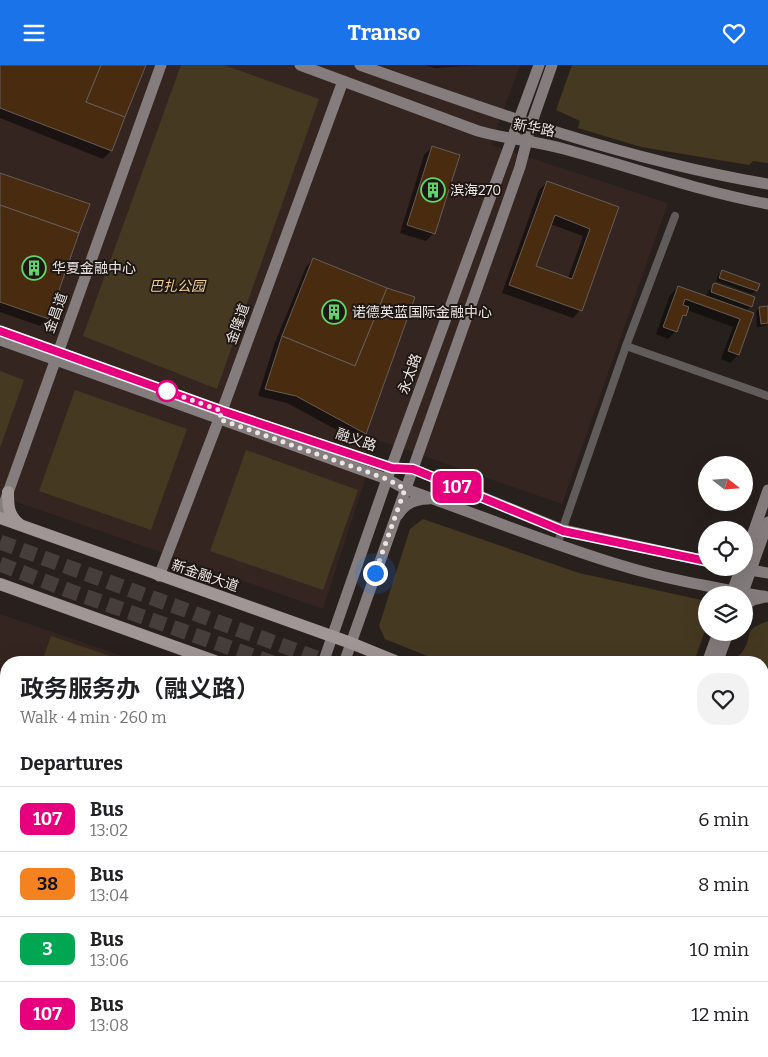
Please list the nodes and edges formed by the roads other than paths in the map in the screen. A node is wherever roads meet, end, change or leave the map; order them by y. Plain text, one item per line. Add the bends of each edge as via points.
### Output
1 (156, 65) edge
2 (161, 65) edge
3 (300, 65) edge
4 (360, 65) edge
5 (540, 65) edge
6 (552, 65) edge
7 (343, 81) junction
8 (533, 100) junction
9 (526, 123) junction
10 (514, 139) junction
11 (527, 140) junction
12 (768, 185) edge
13 (768, 204) edge
14 (675, 216) dead end
15 (0, 331) edge
16 (0, 340) edge
17 (626, 346) junction
18 (35, 348) junction
19 (54, 352) junction
20 (768, 396) edge
21 (221, 415) junction
22 (392, 468) junction
23 (413, 469) junction
24 (387, 479) junction
25 (405, 489) junction
26 (768, 491) edge
27 (8, 492) junction
28 (435, 500) junction
29 (0, 503) edge
30 (0, 517) edge
31 (394, 521) junction
32 (768, 522) edge
33 (21, 526) junction
34 (563, 531) junction
35 (753, 532) edge
36 (557, 545) junction
37 (753, 550) edge
38 (698, 559) edge
39 (753, 571) edge
40 (768, 573) edge
41 (159, 576) junction
42 (748, 576) edge
43 (0, 584) edge
44 (707, 586) edge
45 (753, 595) edge
46 (768, 596) edge
47 (753, 600) edge
48 (332, 636) junction
49 (715, 641) edge
50 (725, 641) edge
51 (351, 643) junction
52 (201, 656) edge
53 (325, 656) edge
54 (346, 656) edge
55 (383, 656) edge
56 (710, 656) edge
57 (720, 656) edge

1 - 19 street, 金昌道
2 - 19 street, 金昌道
3 - 7 street, 新华路
4 - 9 street, 新华路
5 - 8 street
6 - 8 street
7 - 10 street, 新华路 via 478,131
7 - 21 street, 金隆道
8 - 9 street, 永太路
9 - 10 street, 永太路
9 - 11 street, 永太路
9 - 12 street, 新华路 via 670,165
10 - 11 street, 新华路
10 - 22 street, 永太路 via 502,163
11 - 13 street, 新华路 via 709,192
11 - 23 street, 永太路
14 - 17 street
15 - 18 street, 融义路
16 - 18 street, 融义路
17 - 20 street
17 - 34 street
18 - 19 street, 融义路
19 - 21 street, 融义路
19 - 27 street
19 - 29 street, 金昌道
21 - 22 street, 融义路
21 - 24 street, 融义路
21 - 41 street, 金隆道
22 - 23 street, 融义路
22 - 24 street, 永太路
23 - 25 street, 永太路
23 - 34 street, 融义路
24 - 25 street, 融义路
24 - 48 street, 永太路
25 - 28 street, 融义路
25 - 31 street, 永太路
26 - 35 street
27 - 30 street
27 - 33 main road via 9,512
28 - 31 street via 422,499 407,504
28 - 36 street, 融义路
30 - 33 main road, 新金融大道
31 - 51 street, 永太路
32 - 37 street
33 - 41 main road, 新金融大道
34 - 36 street
34 - 38 street, 融义路
36 - 44 street, 融义路 via 622,566
39 - 40 street
41 - 48 main road, 新金融大道
42 - 46 street via 756,589
43 - 52 main road
45 - 46 street, 融义路
46 - 47 street
48 - 51 main road, 新金融大道
48 - 53 street, 永太路
49 - 56 street
50 - 57 street
51 - 54 street, 永太路
51 - 55 main road, 新金融大道

